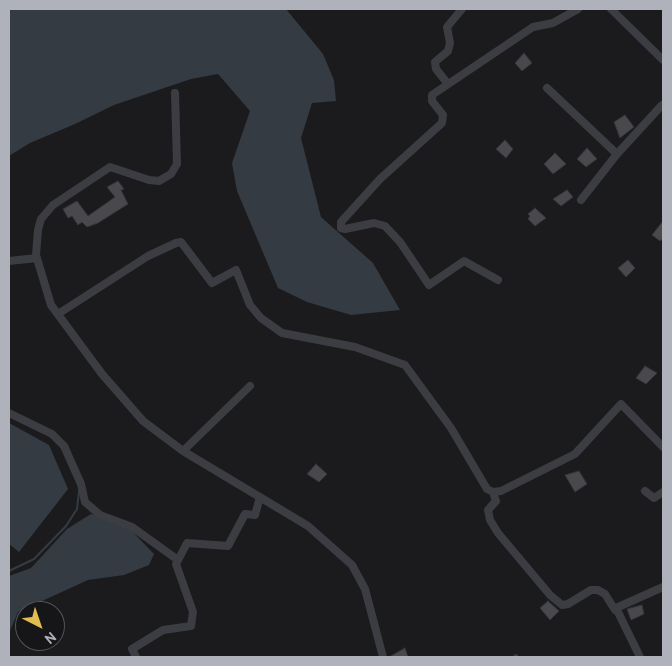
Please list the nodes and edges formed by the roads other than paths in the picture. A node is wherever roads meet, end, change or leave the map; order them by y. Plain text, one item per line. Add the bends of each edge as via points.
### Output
1 (462, 9) edge
2 (578, 9) edge
3 (611, 9) edge
4 (663, 60) edge
5 (448, 84) junction
6 (547, 88) dead end
7 (175, 93) dead end
8 (663, 105) edge
9 (617, 154) junction
10 (581, 200) dead end
11 (37, 258) junction
12 (9, 261) edge
13 (498, 280) dead end
14 (58, 314) junction
15 (250, 386) dead end
16 (9, 413) edge
17 (663, 447) edge
18 (183, 451) junction
19 (645, 491) dead end
20 (493, 492) junction
21 (663, 492) edge
22 (260, 497) junction
23 (178, 560) junction
24 (663, 586) edge
25 (616, 610) junction
26 (136, 657) edge
27 (383, 657) edge
28 (640, 657) edge

1 - 5 street via 447,26 448,51 435,62 436,69
2 - 5 street via 553,23 533,27
3 - 4 street
5 - 13 street via 430,98 443,115 442,123 380,179 340,226 345,229 374,223 385,226 400,242 429,286 464,261
6 - 9 street
7 - 11 street via 177,164 171,174 159,181 110,167 102,171 53,205 41,219
8 - 9 street
9 - 10 street
11 - 12 street
11 - 14 street via 51,305
14 - 18 street via 102,374 143,421
14 - 20 street via 148,256 182,242 212,283 236,270 250,305 261,318 282,333 355,347 405,365 451,428 487,489
15 - 18 street
16 - 23 street via 52,434 64,446 81,484 85,502 100,515 132,527
17 - 20 street via 621,404 575,454
18 - 22 street
19 - 21 street via 654,498
20 - 25 street via 496,501 488,510 490,520 550,595 562,605 591,590 598,590
22 - 23 street via 255,515 245,514 228,546 186,543
22 - 27 street via 308,526 352,565 365,589
23 - 26 street via 176,564 193,612 191,626 163,630 132,649
24 - 25 street via 618,606
25 - 28 street

